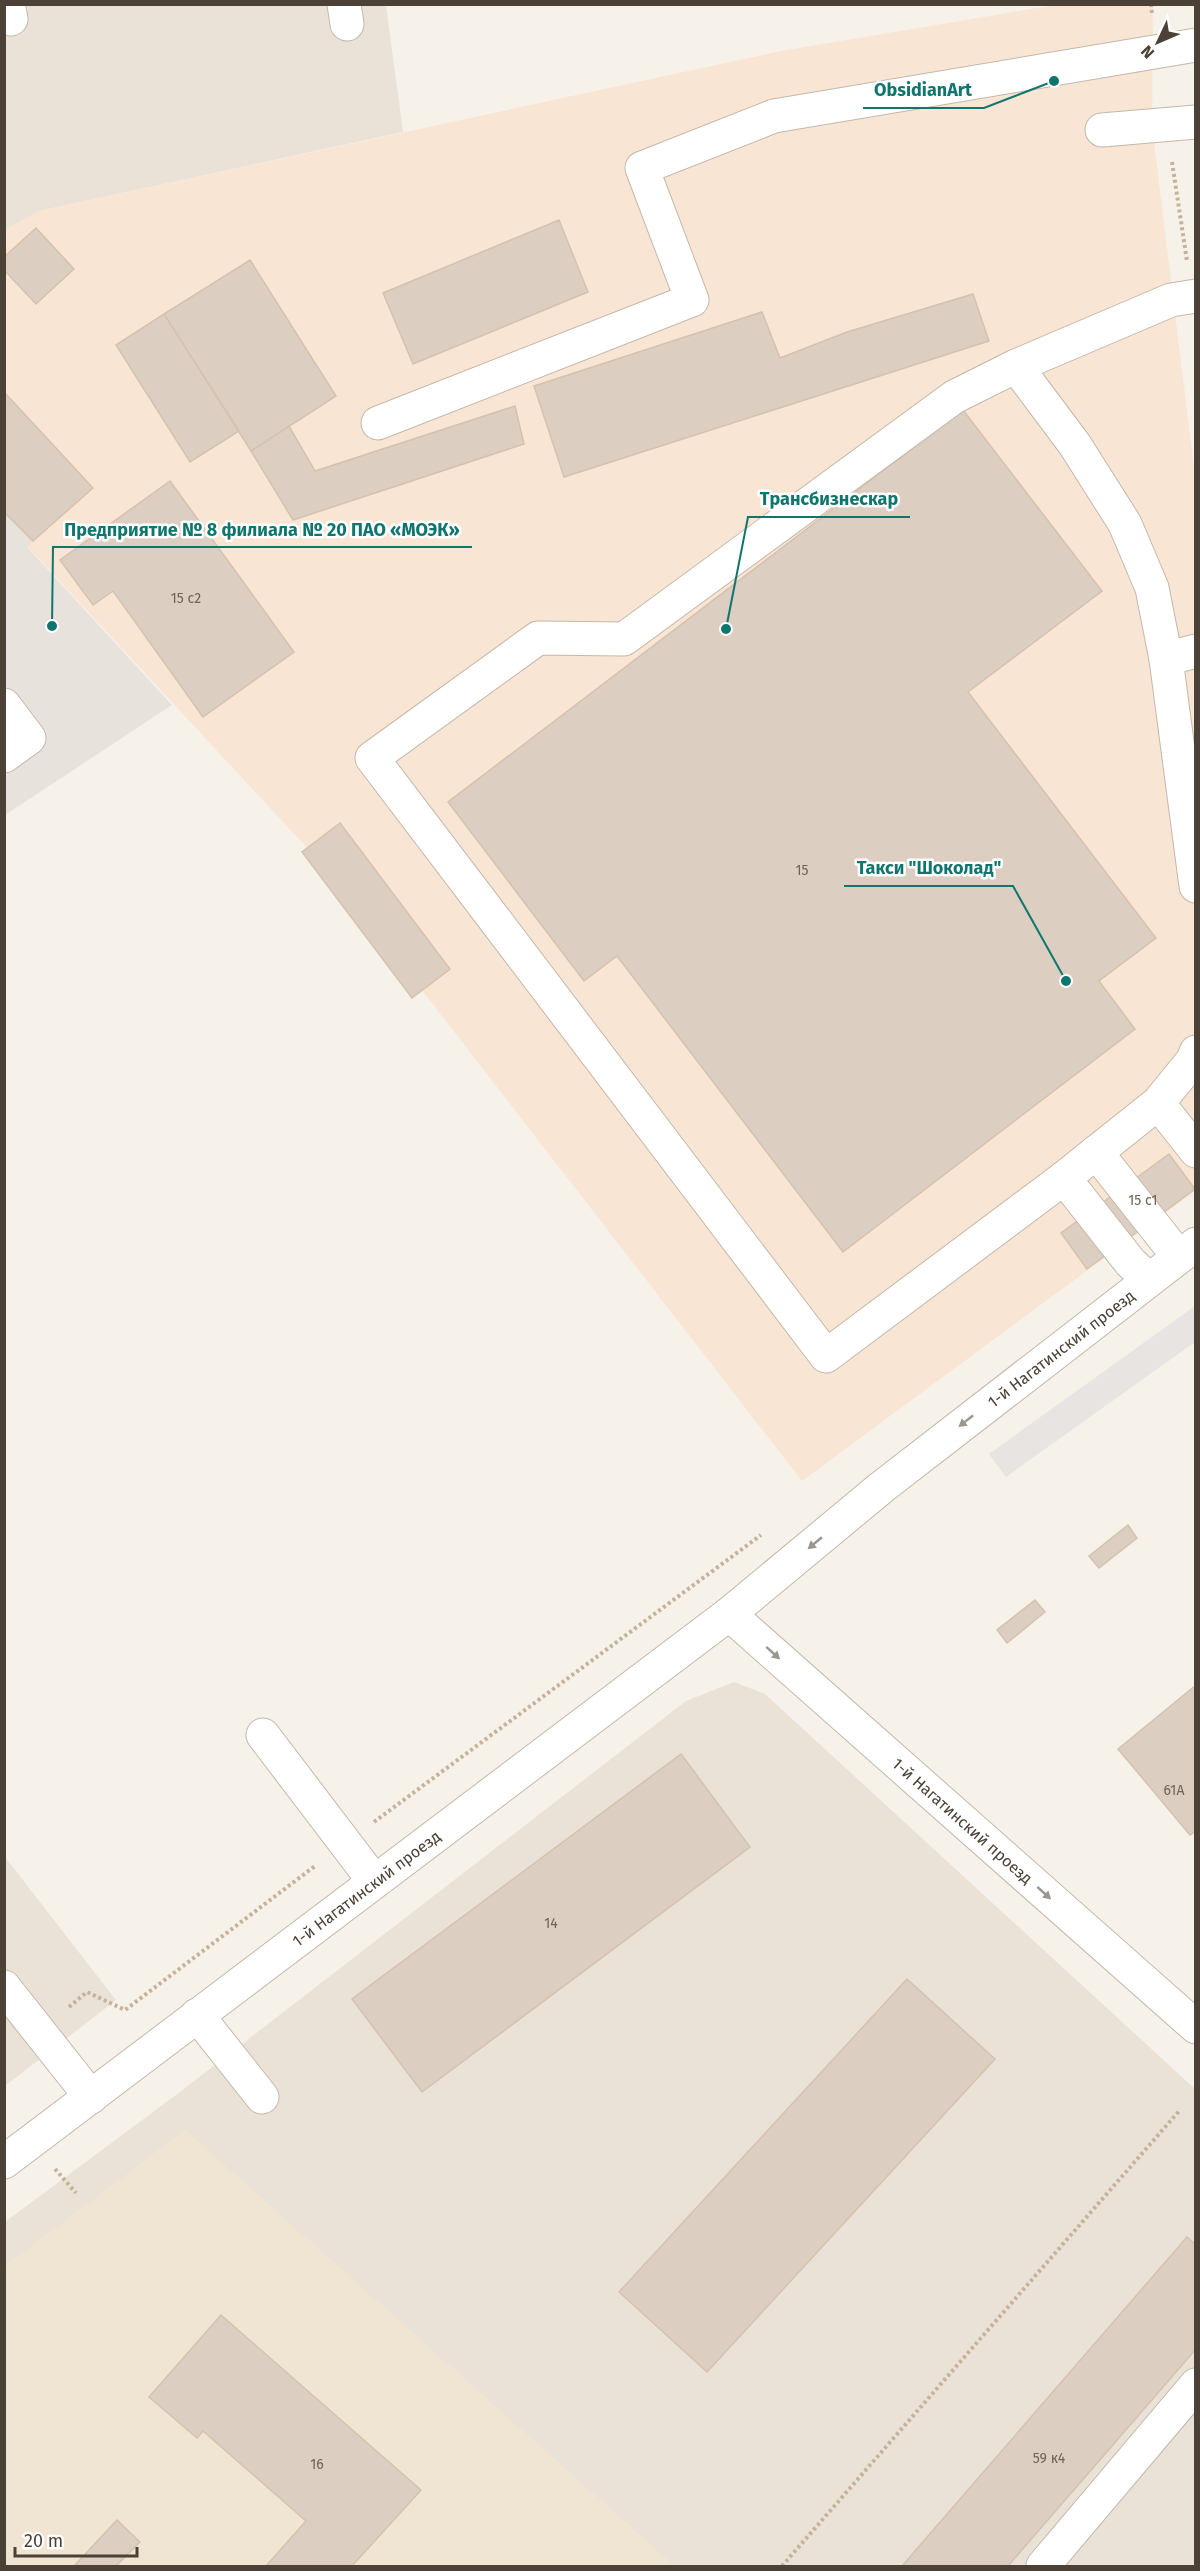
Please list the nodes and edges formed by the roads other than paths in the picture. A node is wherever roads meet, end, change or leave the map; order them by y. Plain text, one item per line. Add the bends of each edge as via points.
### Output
1 (1196, 45) edge
2 (1196, 122) edge
3 (1102, 130) dead end
4 (1196, 296) edge
5 (1016, 366) junction
6 (378, 423) dead end
7 (1181, 655) edge
8 (4, 705) edge
9 (4, 756) edge
10 (1196, 886) edge
11 (1196, 1052) edge
12 (1158, 1103) junction
13 (1196, 1151) edge
14 (1096, 1152) junction
15 (1064, 1178) junction
16 (1187, 1250) edge
17 (1148, 1279) junction
18 (729, 1614) junction
19 (262, 1735) dead end
20 (374, 1881) junction
21 (4, 1987) edge
22 (197, 2015) junction
23 (1196, 2027) edge
24 (91, 2097) junction
25 (262, 2097) dead end
26 (4, 2162) edge
27 (1196, 2385) edge
28 (1043, 2566) edge

1 - 6 street via 774,116 642,168 692,300
2 - 3 street
4 - 5 street via 1171,300
5 - 7 street via 1075,445 1125,524
5 - 15 street via 954,397 624,639 538,638 372,758 826,1356
7 - 10 street
8 - 9 street via 30,738
11 - 12 street
12 - 13 street
12 - 14 street
14 - 15 street
14 - 16 street
15 - 17 street
16 - 17 street, 1-й Нагатинский проезд
17 -> 18 street, 1-й Нагатинский проезд via 882,1487
18 - 20 street, 1-й Нагатинский проезд
18 -> 23 street, 1-й Нагатинский проезд
19 - 20 street
20 - 22 street, 1-й Нагатинский проезд
21 - 24 street
22 - 24 street, 1-й Нагатинский проезд
22 - 25 street
24 - 26 street, 1-й Нагатинский проезд
27 - 28 street

